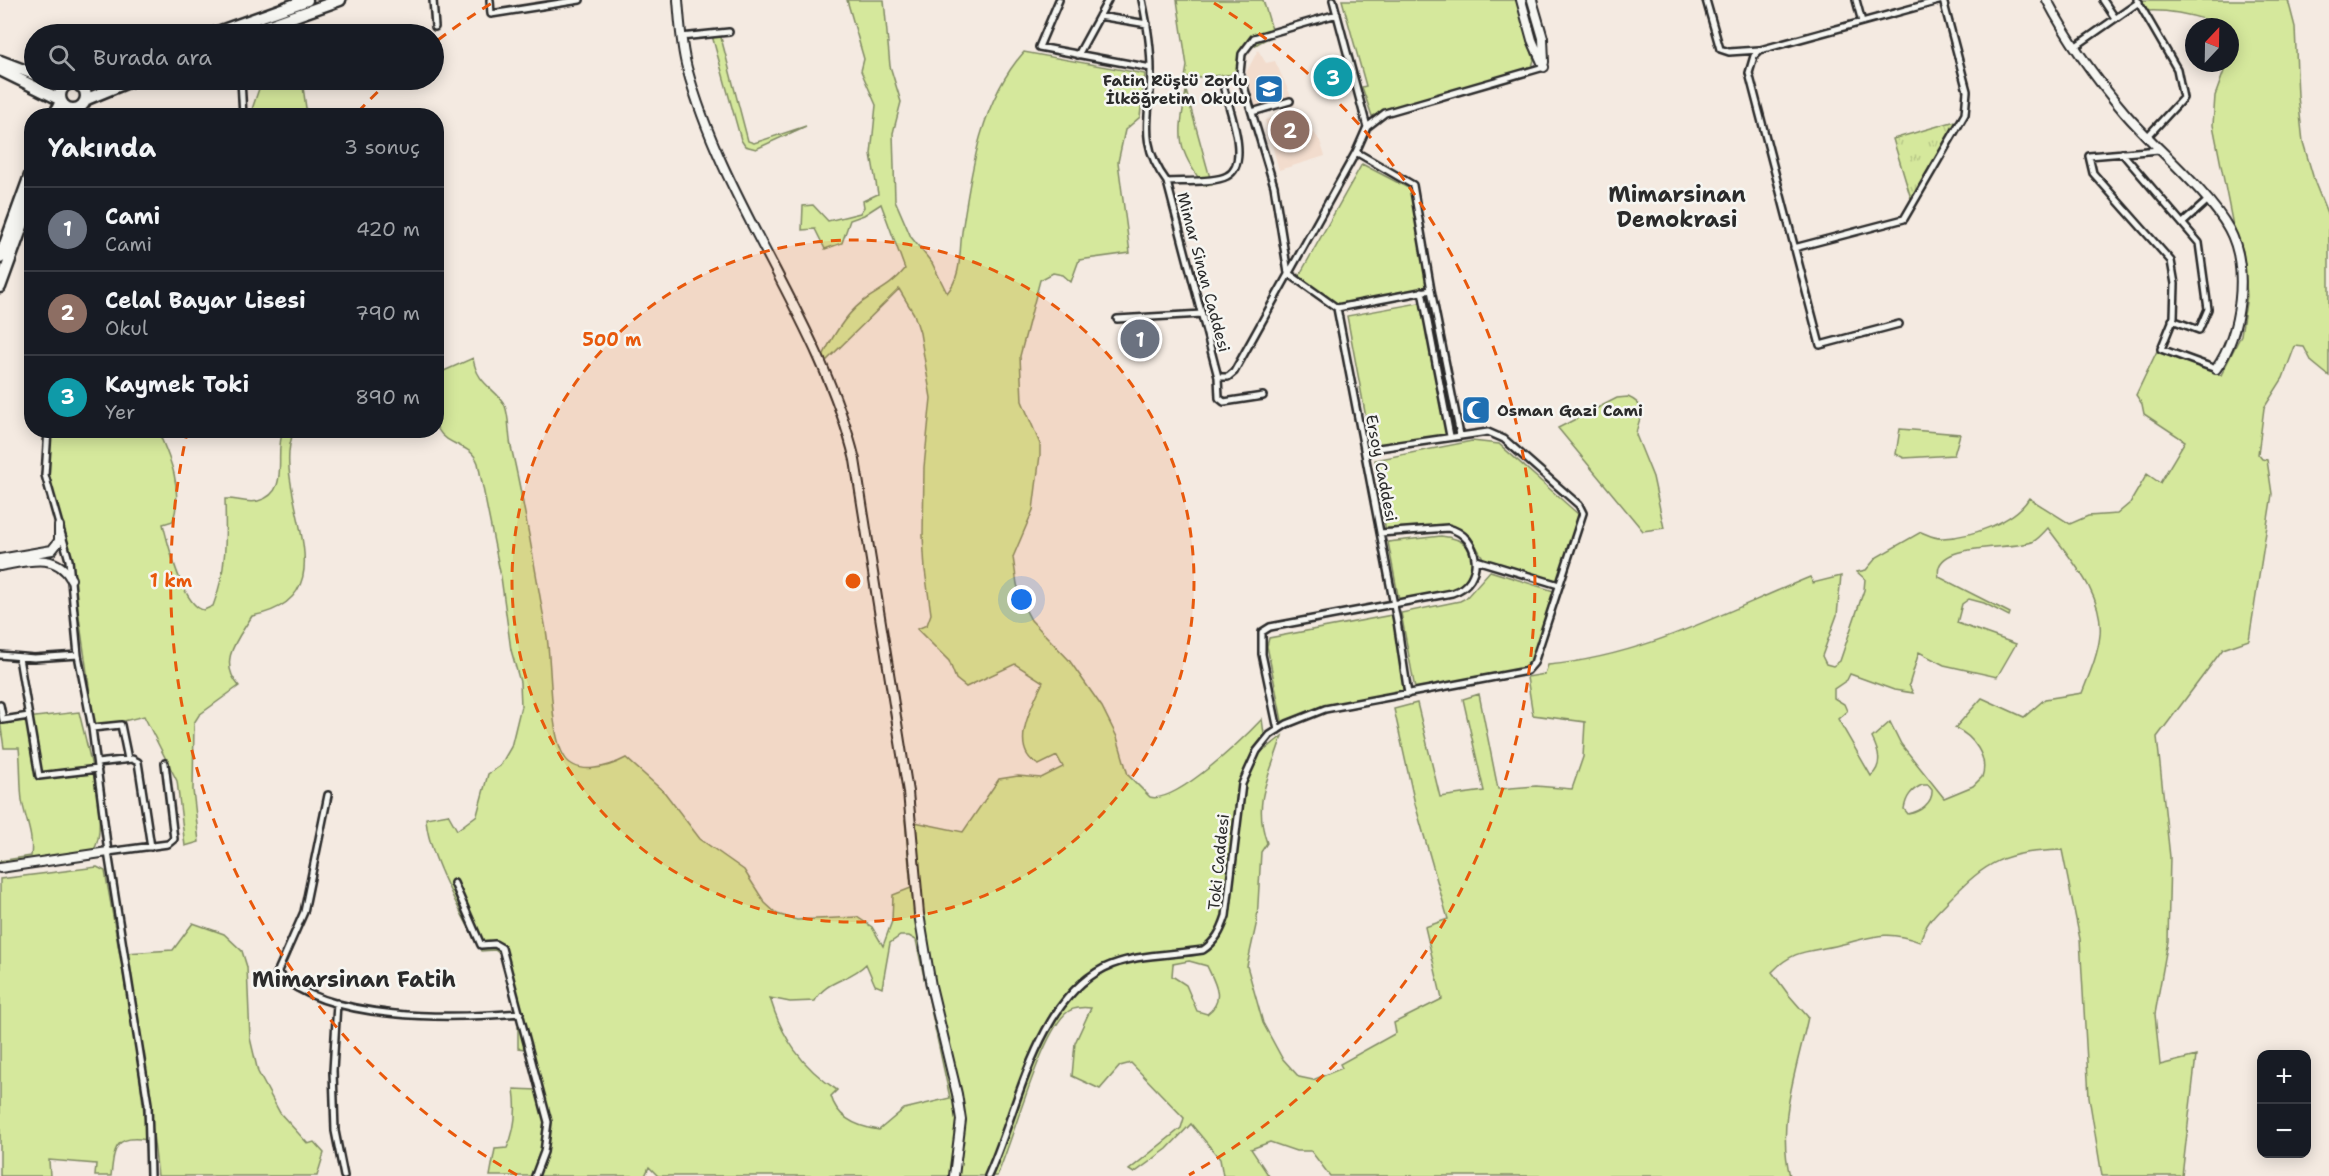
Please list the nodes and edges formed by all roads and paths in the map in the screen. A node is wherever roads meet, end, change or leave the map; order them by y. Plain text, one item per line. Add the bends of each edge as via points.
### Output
1 (306, 0) edge
2 (340, 0) edge
3 (433, 0) edge
4 (490, 0) edge
5 (580, 0) edge
6 (678, 0) edge
7 (1059, 0) edge
8 (1108, 0) edge
9 (1142, 0) edge
10 (1333, 0) edge
11 (1521, 0) edge
12 (1532, 0) edge
13 (1706, 0) edge
14 (1856, 0) edge
15 (1943, 0) edge
16 (2047, 0) edge
17 (2103, 0) edge
18 (2138, 1) edge
19 (1337, 15) junction
20 (1099, 16) junction
21 (2115, 18) junction
22 (1862, 22) junction
23 (240, 24) edge
24 (272, 24) edge
25 (435, 24) edge
26 (1147, 24) junction
27 (729, 32) dead end
28 (681, 37) junction
29 (2076, 46) junction
30 (1760, 50) junction
31 (1078, 55) junction
32 (0, 61) edge
33 (1544, 67) junction
34 (1151, 68) junction
35 (0, 70) edge
36 (24, 70) edge
37 (24, 82) edge
38 (1224, 89) dead end
39 (40, 90) edge
40 (60, 90) edge
41 (85, 90) edge
42 (112, 90) edge
43 (242, 90) edge
44 (60, 100) junction
45 (1290, 101) dead end
46 (84, 103) junction
47 (57, 108) edge
48 (79, 108) edge
49 (243, 108) edge
50 (1252, 112) junction
51 (1367, 127) junction
52 (2147, 137) junction
53 (2159, 150) junction
54 (1356, 152) junction
55 (2122, 153) junction
56 (1167, 182) junction
57 (24, 192) edge
58 (2207, 201) junction
59 (24, 221) edge
60 (2184, 222) junction
61 (1794, 248) junction
62 (0, 258) edge
63 (1288, 273) junction
64 (0, 287) edge
65 (1431, 290) junction
66 (1422, 291) junction
67 (1337, 308) junction
68 (1202, 314) junction
69 (1117, 319) dead end
70 (2172, 320) junction
71 (1899, 324) dead end
72 (2216, 369) joint
73 (1218, 377) junction
74 (1263, 396) dead end
75 (1460, 435) junction
76 (1450, 436) junction
77 (47, 438) edge
78 (1365, 450) junction
79 (59, 526) junction
80 (1380, 533) junction
81 (0, 559) edge
82 (1476, 560) junction
83 (0, 566) edge
84 (70, 579) junction
85 (1559, 585) junction
86 (1392, 605) junction
87 (0, 655) edge
88 (78, 655) junction
89 (19, 658) junction
90 (1408, 694) junction
91 (0, 705) edge
92 (29, 716) junction
93 (92, 728) junction
94 (1278, 730) junction
95 (128, 759) junction
96 (165, 763) dead end
97 (98, 766) junction
98 (328, 795) dead end
99 (151, 847) junction
100 (108, 852) junction
101 (0, 868) edge
102 (454, 883) dead end
103 (337, 1003) junction
104 (520, 1013) junction
105 (150, 1176) edge
106 (345, 1176) edge
107 (535, 1176) edge
108 (954, 1176) edge
109 (988, 1176) edge

1 - 23 highway
2 - 24 highway
3 - 25 street
4 - 5 street via 491,14
6 - 28 street
7 - 31 street via 1039,47
8 - 20 street
9 - 26 street, Mimar Sinan Caddesi
10 - 19 street
11 - 33 street
12 - 33 street via 1543,38
13 - 30 street via 1720,49
14 - 22 street
15 - 22 street
15 - 61 street via 1968,103 1918,197 1904,219
16 - 29 street
17 - 21 street
18 - 21 street
18 - 52 street via 2177,69 2183,98
19 - 50 street via 1254,38 1249,43 1240,68
19 - 51 street
20 - 26 street
20 - 31 street
21 - 29 street
22 - 30 street
26 - 34 street, Mimar Sinan Caddesi
27 - 28 street
28 - 108 street via 686,67 703,114 760,243 826,373 852,449 908,792 919,914 931,986 957,1094 960,1120
29 - 52 street
30 - 61 street via 1749,73
31 - 34 street
32 - 36 highway
33 - 51 street via 1385,113
34 - 56 street, Mimar Sinan Caddesi via 1147,138 1154,164
35 - 37 highway
38 - 56 street via 1238,145 1234,170 1222,178
39 - 44 highway
40 - 44 highway
41 - 46 highway
42 - 46 highway
43 - 49 street
44 - 46 highway via 65,105
44 - 47 highway
45 - 50 street
46 - 48 highway
50 - 63 street via 1274,186
51 - 54 street
52 - 53 street
53 - 55 street
53 - 58 street
54 - 63 street
54 - 65 street via 1413,185
55 - 60 street
55 - 70 street via 2089,156 2093,173 2171,261 2175,284
56 - 68 street, Mimar Sinan Caddesi
57 - 62 highway
58 - 60 street
58 - 72 street via 2230,230 2237,252 2241,292 2233,338
59 - 64 highway
60 - 70 street via 2199,243 2208,309 2199,330
61 - 71 street via 1820,345
63 - 67 street
63 - 73 street via 1234,372
65 - 66 street
65 - 75 street
66 - 67 street
66 - 76 street
67 - 78 street, Ersoy Caddesi
68 - 69 street
68 - 73 street, Mimar Sinan Caddesi
70 - 72 street via 2161,349
73 - 74 street, Mimar Sinan Caddesi via 1222,402
75 - 76 street
75 - 85 street via 1488,432 1504,439 1579,505 1583,513
76 - 78 street
77 - 79 street via 45,475
78 - 80 street, Ersoy Caddesi
79 - 81 street via 59,541 52,550
79 - 84 street
80 - 82 street via 1452,529 1468,540
80 - 86 street, Ersoy Caddesi
82 - 85 street
82 - 86 street via 1472,578 1459,590
83 - 84 street via 49,560 60,565
84 - 88 street
85 - 90 street, Toki Caddesi via 1534,663 1527,671
86 - 90 street, Ersoy Caddesi
86 - 94 street via 1270,627 1262,632 1262,654
87 - 89 street
88 - 89 street
88 - 93 street
89 - 92 street
90 - 94 street, Toki Caddesi via 1325,710
91 - 92 street via 3,720
92 - 97 street via 39,776
93 - 95 street via 121,725
93 - 97 street
94 - 109 street, Toki Caddesi via 1257,751 1242,784 1221,932 1203,950 1105,968 1066,999 1039,1045
95 - 97 street
95 - 99 street via 139,764
96 - 99 street via 176,834 171,843
97 - 100 street
98 - 103 street via 303,912 277,973 307,995
99 - 100 street
100 - 101 street
100 - 105 street via 148,1104
102 - 104 street via 481,945 502,948
103 - 104 street via 409,1014 465,1017
103 - 106 street via 335,1131
104 - 107 street via 548,1122 544,1152

